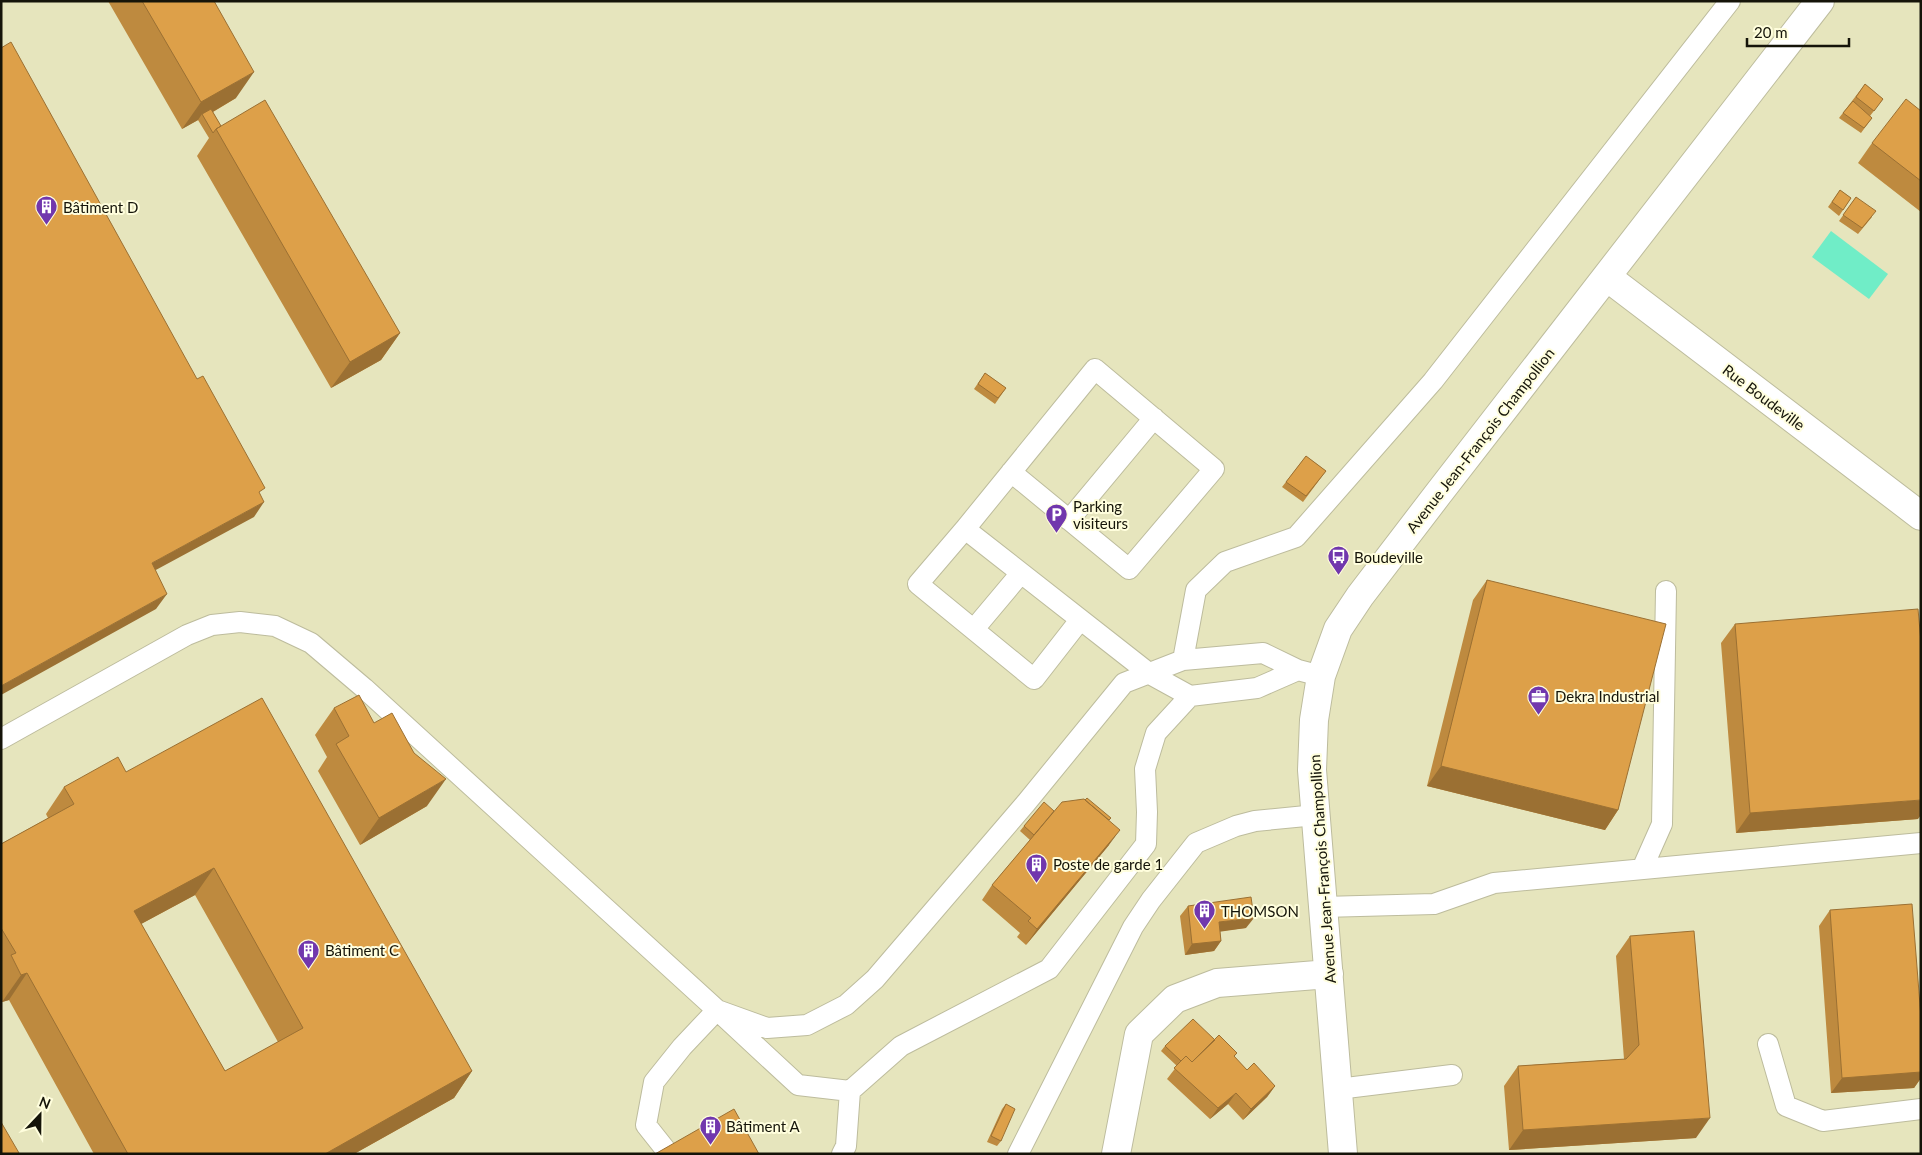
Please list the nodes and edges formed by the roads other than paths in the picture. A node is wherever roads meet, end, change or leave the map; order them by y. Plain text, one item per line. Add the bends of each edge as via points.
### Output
1 (1730, 1) edge
2 (1820, 1) edge
3 (1607, 277) junction
4 (1154, 418) junction
5 (1011, 472) junction
6 (1921, 516) edge
7 (1069, 520) junction
8 (966, 529) junction
9 (1021, 573) junction
10 (1666, 591) dead end
11 (1080, 620) junction
12 (974, 630) junction
13 (1182, 660) junction
14 (1310, 673) junction
15 (1150, 674) junction
16 (1190, 696) junction
17 (1, 739) edge
18 (1316, 815) junction
19 (1921, 843) edge
20 (1642, 869) junction
21 (1324, 907) junction
22 (1329, 974) junction
23 (717, 1010) junction
24 (1768, 1044) dead end
25 (1452, 1074) dead end
26 (1338, 1089) junction
27 (850, 1092) junction
28 (1921, 1109) edge
29 (669, 1154) edge
30 (842, 1154) edge
31 (1018, 1154) edge
32 (1116, 1154) edge
33 (1343, 1154) edge

1 - 13 lane via 1433,381 1296,537 1225,562 1196,590
2 - 3 street, Avenue Jean-François Champollion
3 - 6 street, Rue Boudeville
3 - 14 street, Avenue Jean-François Champollion via 1357,600
4 - 5 lane via 1095,369
4 - 7 lane
4 - 7 lane via 1214,469 1129,570
5 - 7 lane
5 - 8 lane
8 - 9 lane
8 - 12 lane via 918,584
9 - 11 lane
9 - 12 lane
10 - 20 lane via 1662,824
11 - 12 lane via 1034,679
11 - 15 lane
13 - 14 lane via 1263,653
13 - 15 lane
14 - 16 lane via 1257,688
14 - 18 street, Avenue Jean-François Champollion
15 - 16 lane
15 - 23 lane via 1124,683 875,979 846,1005 807,1025 767,1028
16 - 27 lane via 1156,733 1145,769 1146,844 1049,969 902,1046
17 - 23 lane via 187,635 212,625 230,623 274,626 311,643 357,682
18 - 21 street, Avenue Jean-François Champollion
18 - 31 lane via 1255,821 1196,843 1133,927
19 - 20 lane
20 - 21 lane via 1494,883 1434,904
21 - 22 street, Avenue Jean-François Champollion
22 - 26 street, Avenue Jean-François Champollion
22 - 32 street via 1217,983 1175,999 1138,1034
23 - 27 lane via 798,1085
23 - 29 lane via 654,1082 646,1125
24 - 28 lane via 1786,1106 1823,1121
25 - 26 lane
26 - 33 street, Avenue Jean-François Champollion
27 - 30 lane via 846,1146

